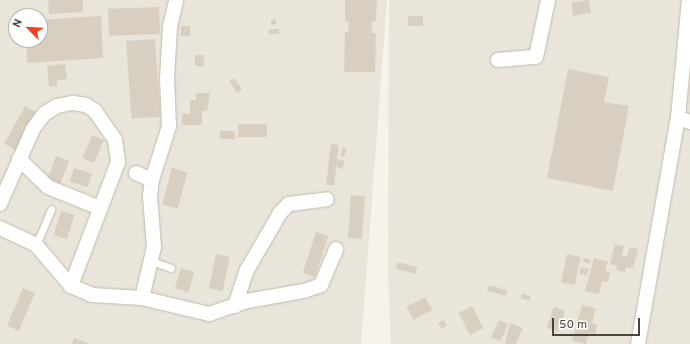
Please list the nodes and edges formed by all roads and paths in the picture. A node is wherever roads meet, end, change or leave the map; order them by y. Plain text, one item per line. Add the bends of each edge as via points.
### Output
1 (176, 0) edge
2 (548, 0) edge
3 (689, 0) edge
4 (498, 60) dead end
5 (684, 120) edge
6 (18, 160) junction
7 (136, 173) dead end
8 (152, 180) junction
9 (327, 199) dead end
10 (0, 204) edge
11 (100, 208) junction
12 (51, 209) dead end
13 (0, 228) edge
14 (36, 245) junction
15 (336, 249) dead end
16 (151, 261) junction
17 (171, 268) dead end
18 (71, 286) junction
19 (142, 298) junction
20 (235, 306) junction
21 (638, 344) edge

1 - 8 street via 170,27 167,79 169,126
2 - 4 street via 536,56
3 - 5 street
5 - 21 street
6 - 10 street
6 - 11 street via 48,187
6 - 11 street via 35,124 49,109 73,103 91,108 104,121 118,150 116,169
7 - 8 street
8 - 16 street via 150,196 154,247
9 - 20 street via 289,204 280,213 247,270
11 - 18 street
12 - 14 lane
13 - 14 street
14 - 18 street
15 - 20 street via 321,285
16 - 17 lane
16 - 19 street
18 - 19 street via 92,295
19 - 20 street via 209,314

